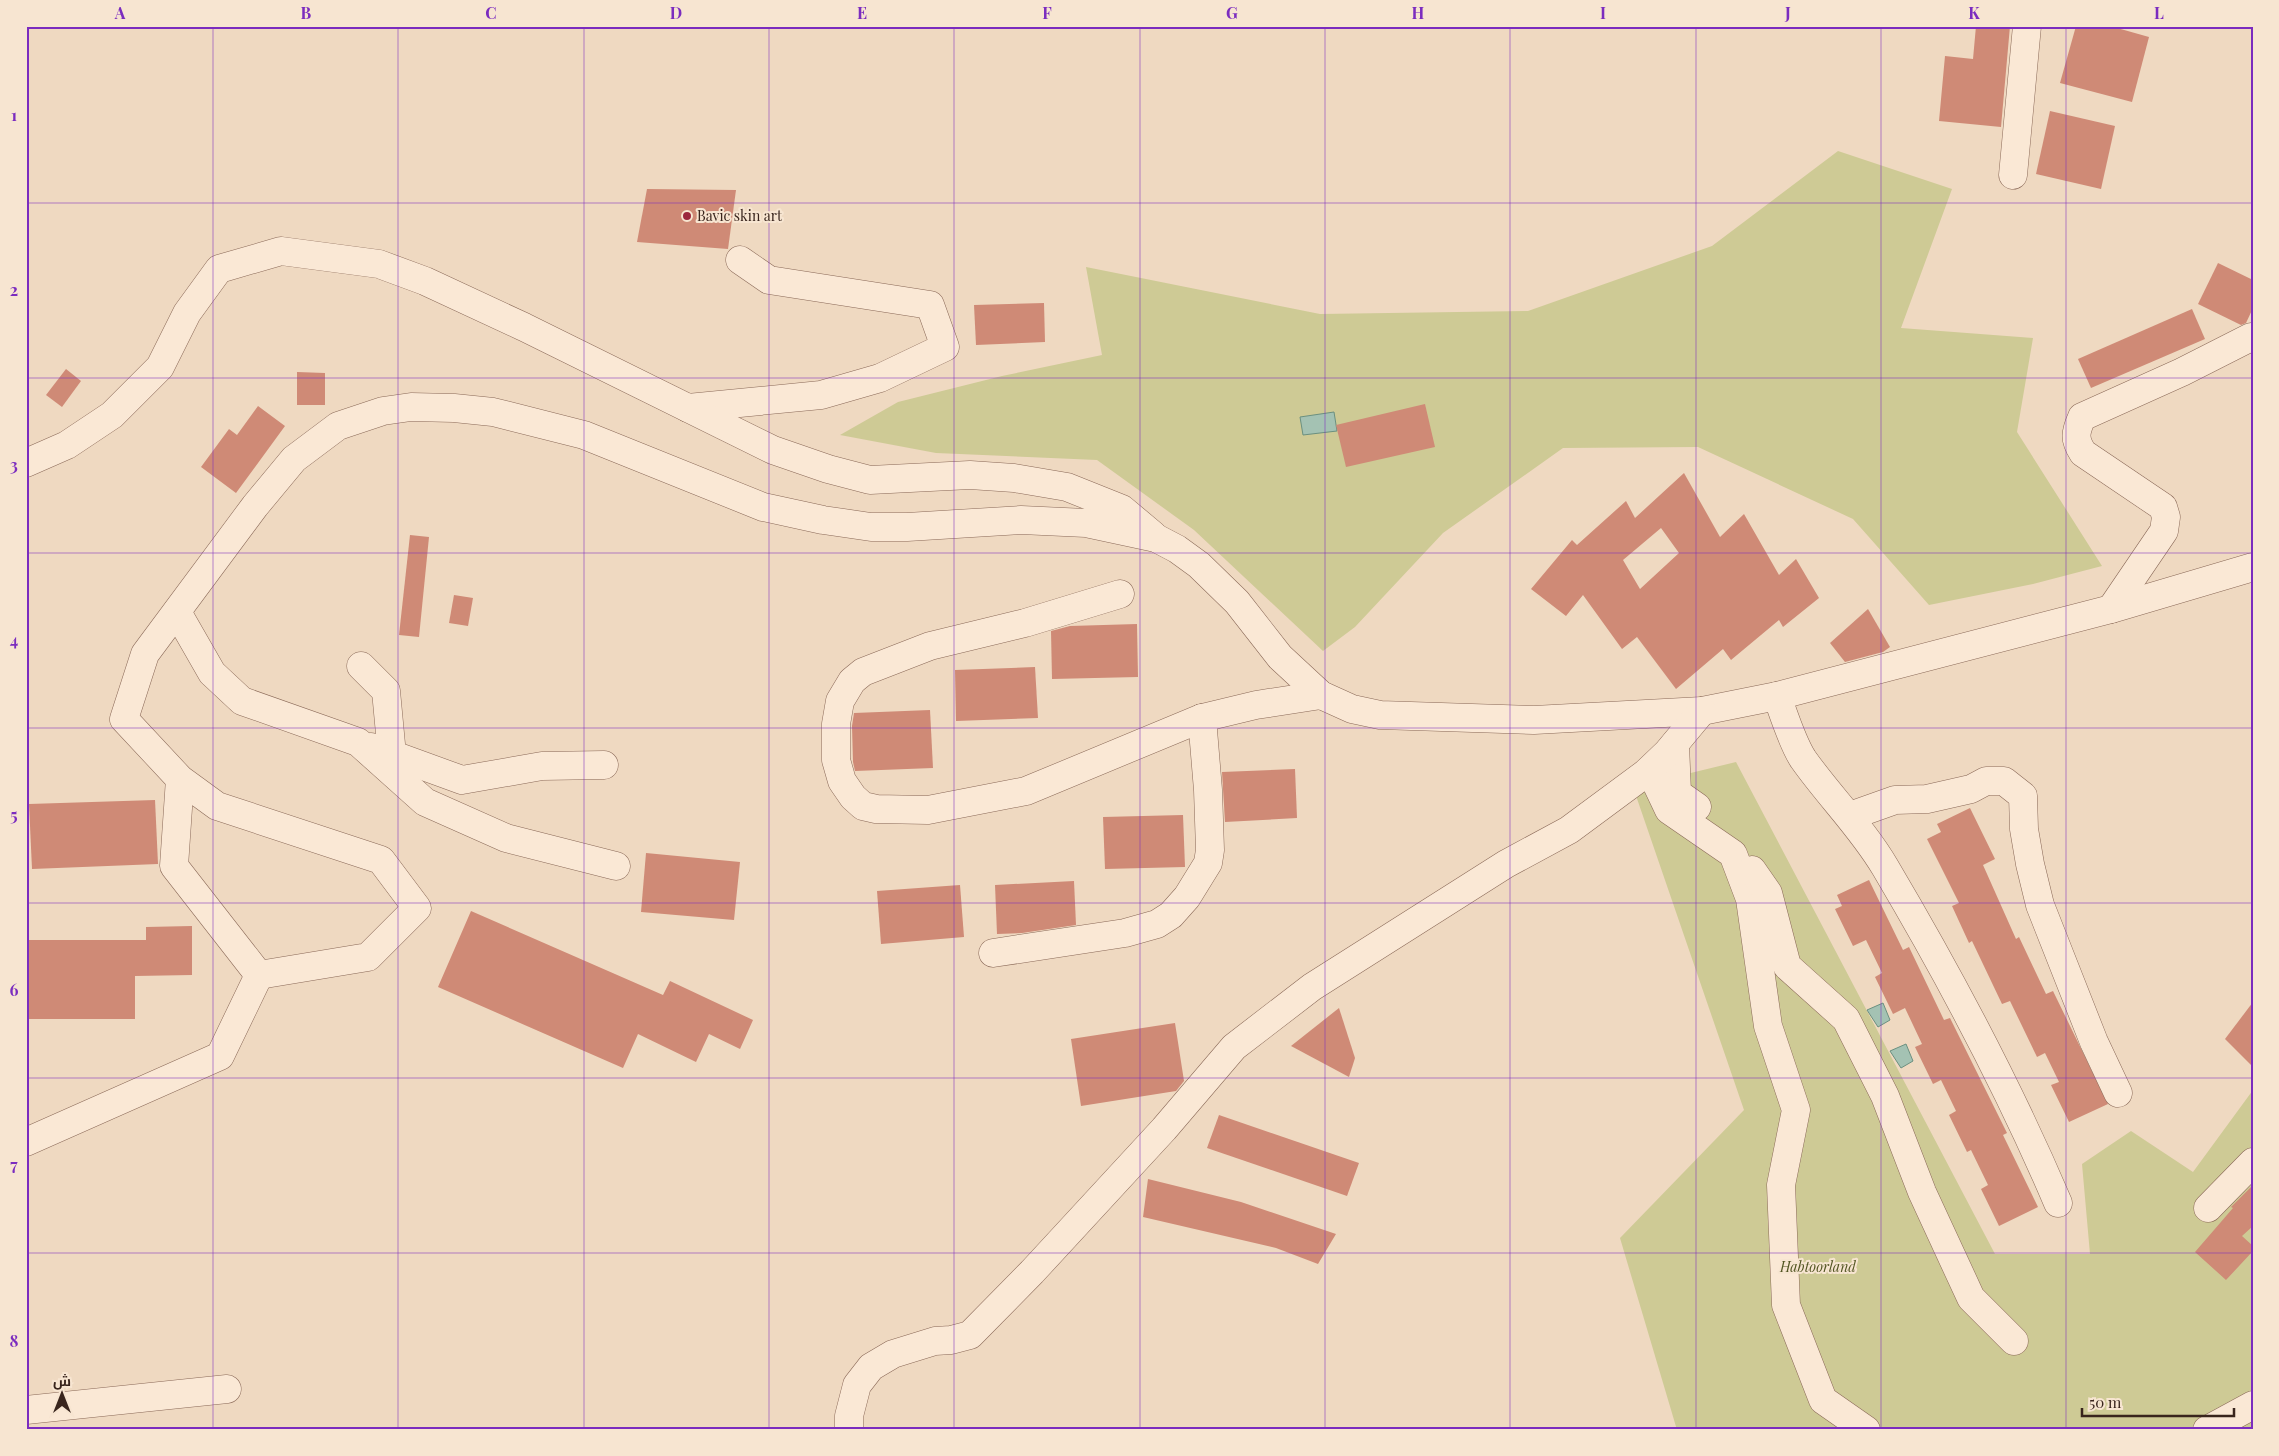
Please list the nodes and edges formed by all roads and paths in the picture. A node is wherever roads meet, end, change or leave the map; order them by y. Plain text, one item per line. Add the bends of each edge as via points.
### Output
1 (2027, 26) edge
2 (2013, 174) dead end
3 (740, 260) dead end
4 (2251, 337) dead end
5 (688, 408) junction
6 (26, 463) edge
7 (1156, 538) junction
8 (2253, 567) edge
9 (1120, 594) dead end
10 (2111, 609) junction
11 (177, 612) junction
12 (361, 666) dead end
13 (1321, 695) junction
14 (1777, 696) junction
15 (1702, 711) junction
16 (1202, 718) junction
17 (358, 742) junction
18 (1675, 744) junction
19 (392, 755) junction
20 (604, 765) dead end
21 (1650, 770) junction
22 (180, 779) junction
23 (1850, 816) junction
24 (616, 866) dead end
25 (993, 953) dead end
26 (259, 975) junction
27 (2118, 1093) dead end
28 (26, 1142) edge
29 (2253, 1162) edge
30 (2058, 1203) dead end
31 (2208, 1208) dead end
32 (2014, 1341) dead end
33 (227, 1389) dead end
34 (2253, 1405) edge
35 (26, 1410) edge
36 (849, 1430) edge
37 (1866, 1430) edge
38 (2207, 1430) edge

1 - 2 street
3 - 5 street via 769,280 930,305 945,347 880,378 821,395
4 - 10 street via 2082,417 2077,427 2076,442 2083,453 2163,507 2166,518 2164,531
5 - 6 street via 524,326 425,281 380,264 281,251 219,269 187,313 160,366 112,415 68,445
5 - 7 street via 773,450 870,480 970,475 1068,487 1122,509
7 - 11 street via 1086,523 1021,520 871,527 823,520 763,507 584,435 493,412 411,407 383,411 338,426 294,459
7 - 13 street via 1199,565 1237,602 1280,657
8 - 10 street
9 - 16 street via 1025,623 930,646 863,672 852,681 840,701 836,760 842,781 863,806 895,811 928,810 1026,791
10 - 14 street
11 - 17 street via 212,673 242,701
11 - 22 street via 145,654 124,719
12 - 19 street via 386,691
13 - 15 street via 1352,709 1380,715 1534,720
13 - 16 street via 1256,705
14 - 15 street
14 - 23 street via 1802,757
15 - 18 street
16 - 25 street via 1208,790 1208,863 1187,897 1171,915 1157,924 1125,933
17 - 19 street
17 - 24 street via 425,802 506,838
18 - 21 street
18 - 32 street via 1677,793 1719,822 1768,893 1787,966 1846,1019 1884,1096 1922,1192 1972,1298
19 - 20 street via 462,780 542,766
21 - 36 street via 1569,830 1506,864 1312,987 1234,1047 1164,1130 970,1335 935,1341 893,1354 871,1367 857,1385
21 - 37 street via 1668,810 1733,854 1750,900 1768,1026 1796,1110 1781,1185 1786,1305 1822,1400
22 - 26 street via 174,866
22 - 26 street via 217,806 381,860 417,908 368,957
23 - 27 street via 1895,800 1927,799 1971,789 1986,781 2004,781 2023,796 2024,829 2040,905 2094,1042
23 - 30 street via 1924,936 2024,1128
26 - 28 street via 220,1056
29 - 31 street
33 - 35 street
34 - 38 street

